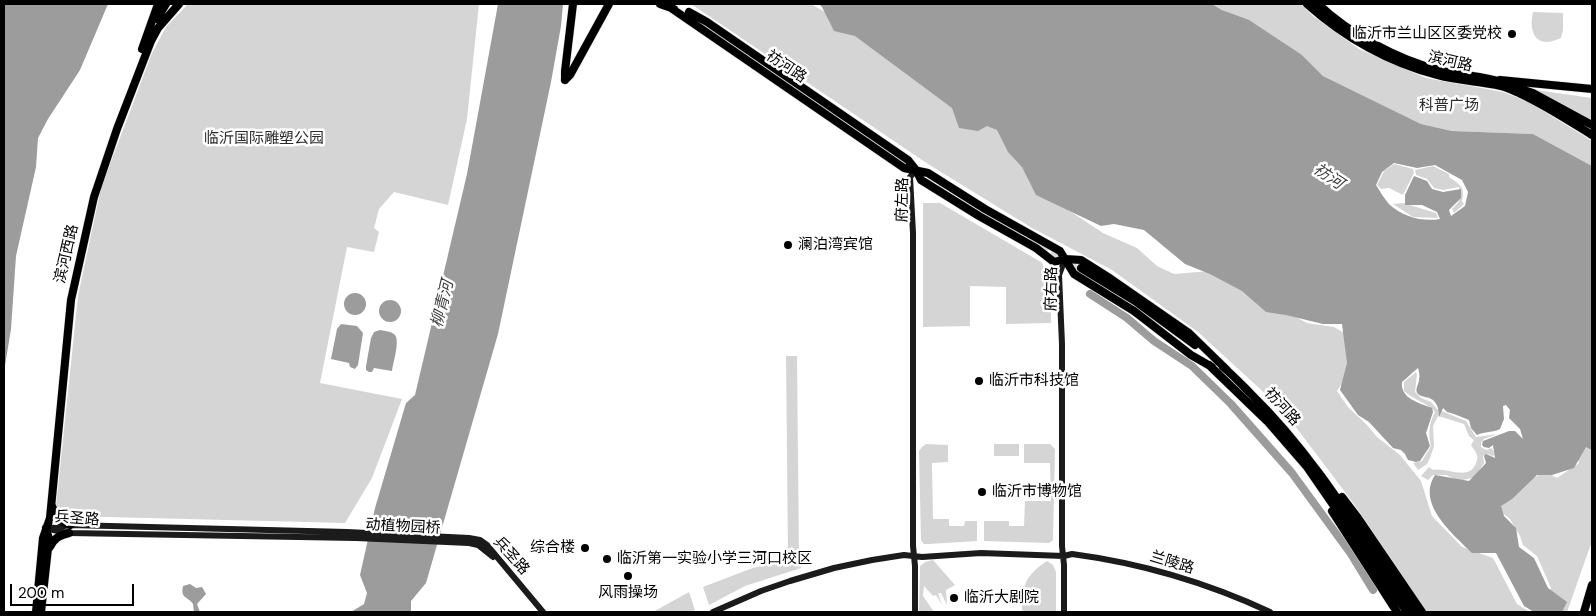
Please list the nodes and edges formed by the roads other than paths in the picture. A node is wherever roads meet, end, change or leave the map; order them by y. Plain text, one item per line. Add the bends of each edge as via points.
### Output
1 (158, 4) edge
2 (166, 4) edge
3 (180, 4) edge
4 (573, 4) edge
5 (604, 4) edge
6 (610, 4) edge
7 (660, 4) edge
8 (1307, 4) edge
9 (1318, 4) edge
10 (671, 6) edge
11 (146, 39) junction
12 (1494, 79) junction
13 (565, 80) junction
14 (1592, 89) edge
15 (1592, 125) edge
16 (1592, 135) edge
17 (897, 158) junction
18 (916, 170) junction
19 (1065, 259) junction
20 (1212, 367) junction
21 (1227, 370) junction
22 (1310, 472) junction
23 (1328, 485) junction
24 (51, 502) junction
25 (46, 529) junction
26 (70, 529) junction
27 (356, 535) joint
28 (450, 540) junction
29 (47, 554) junction
30 (913, 556) junction
31 (1064, 556) junction
32 (1592, 585) edge
33 (36, 612) edge
34 (41, 612) edge
35 (539, 612) edge
36 (543, 612) edge
37 (713, 612) edge
38 (723, 612) edge
39 (914, 612) edge
40 (1063, 612) edge
41 (1260, 612) edge
42 (1270, 612) edge
43 (1397, 612) edge
44 (1406, 612) edge
45 (1413, 612) edge
46 (1422, 612) edge
47 (1584, 612) edge

1 - 11 main road, 滨河西路
2 - 11 main road
3 - 24 main road, 滨河西路 via 162,22 151,41 94,197 71,300
4 - 13 main road
5 - 13 main road
6 - 13 main road
7 - 10 main road, 祊河路
8 - 16 main road, 滨河路 via 1345,34 1398,62 1437,75 1502,86 1540,102
9 - 12 main road, 滨河路 via 1351,30 1401,57 1438,70
10 - 17 main road, 祊河路
10 - 17 main road, 祊河路 via 707,22
11 - 25 main road, 滨河西路 via 90,196 66,300
12 - 14 main road
12 - 15 main road, 滨河路 via 1533,93
17 - 18 main road via 908,160
18 - 19 main road via 921,180 1054,262
18 - 30 main road, 府左路 via 910,178 913,233
19 - 20 main road via 1074,274 1134,311
19 - 21 main road via 1081,260 1139,297 1189,333
19 - 31 main road, 府右路 via 1059,275
20 - 21 main road, 祊河路 via 1154,320 1080,270 1135,301
20 - 22 main road, 祊河路 via 1266,421
21 - 23 main road, 祊河路 via 1274,416
22 - 43 main road
22 - 44 main road, 祊河路
23 - 45 main road, 祊河路
23 - 46 main road via 1358,518
24 - 25 main road, 滨河西路
24 - 26 main road via 54,513
25 - 26 main road, 兵圣路
25 - 29 main road, 滨河西路 via 49,539
25 - 33 main road, 滨河西路
26 - 27 main road, 兵圣路
26 - 29 main road via 53,540
27 - 28 main road, 动植物园桥
28 - 35 main road, 兵圣路 via 478,545 488,552
28 - 36 main road, 兵圣路 via 480,540 487,545
29 - 34 main road, 滨河西路
30 - 31 main road, 兰陵路 via 922,552 980,548 1052,551
30 - 37 main road, 兰陵路 via 872,560 815,573
30 - 38 main road, 兰陵路 via 816,577
30 - 39 main road, 府左路
31 - 40 main road, 府右路
31 - 41 main road, 兰陵路 via 1169,578
31 - 42 main road, 兰陵路 via 1072,554 1154,570 1231,595
32 - 47 main road

